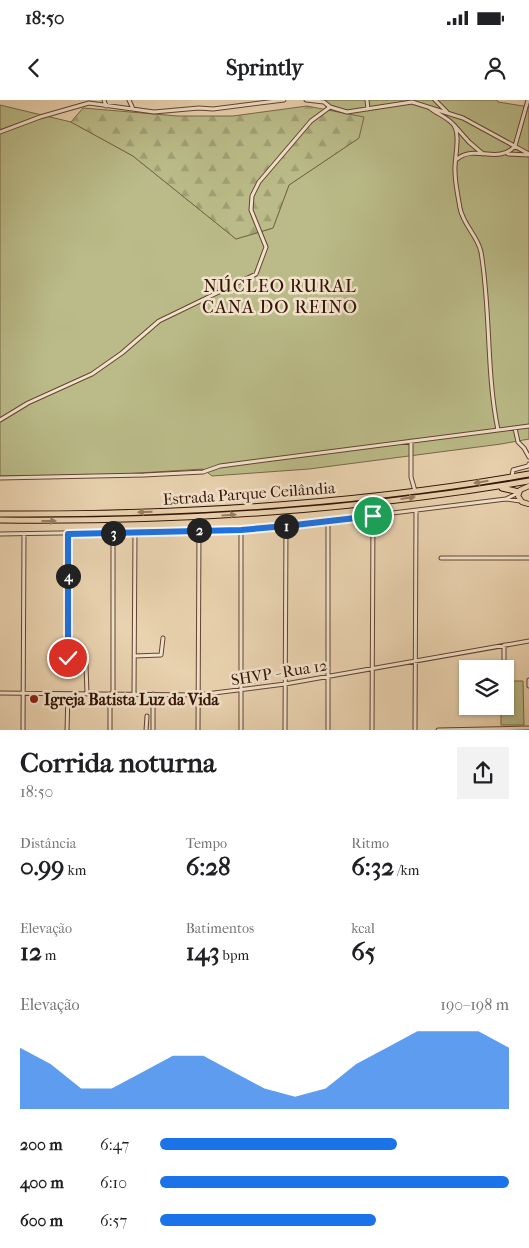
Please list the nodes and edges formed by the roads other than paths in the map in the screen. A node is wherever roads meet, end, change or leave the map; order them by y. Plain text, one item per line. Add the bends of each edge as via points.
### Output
1 (104, 100) edge
2 (129, 100) edge
3 (284, 100) edge
4 (306, 100) edge
5 (435, 100) edge
6 (528, 100) edge
7 (273, 101) edge
8 (368, 101) edge
9 (106, 106) junction
10 (330, 107) junction
11 (430, 108) junction
12 (133, 109) junction
13 (368, 109) junction
14 (449, 113) junction
15 (452, 123) junction
16 (0, 132) edge
17 (515, 146) junction
18 (483, 154) junction
19 (507, 154) junction
20 (529, 155) edge
21 (456, 160) junction
22 (0, 420) edge
23 (529, 426) edge
24 (515, 428) junction
25 (498, 430) junction
26 (411, 441) junction
27 (529, 454) edge
28 (529, 464) edge
29 (529, 474) edge
30 (512, 477) junction
31 (0, 478) edge
32 (529, 481) edge
33 (529, 486) edge
34 (505, 488) junction
35 (477, 490) junction
36 (415, 491) junction
37 (518, 492) junction
38 (512, 496) junction
39 (506, 499) junction
40 (520, 501) junction
41 (529, 504) edge
42 (416, 511) junction
43 (0, 514) edge
44 (373, 516) junction
45 (0, 520) edge
46 (328, 522) junction
47 (286, 526) junction
48 (199, 530) junction
49 (241, 530) junction
50 (135, 532) junction
51 (113, 533) junction
52 (0, 534) edge
53 (24, 534) junction
54 (68, 534) junction
55 (441, 558) dead end
56 (529, 558) edge
57 (163, 638) dead end
58 (529, 641) edge
59 (504, 645) junction
60 (134, 656) junction
61 (504, 660) edge
62 (416, 661) junction
63 (372, 669) junction
64 (328, 677) junction
65 (529, 680) edge
66 (285, 684) junction
67 (529, 686) edge
68 (241, 690) junction
69 (0, 693) edge
70 (23, 693) junction
71 (68, 693) junction
72 (134, 693) junction
73 (87, 694) junction
74 (112, 694) junction
75 (153, 694) junction
76 (198, 695) junction
77 (147, 716) dead end
78 (529, 729) edge
79 (23, 730) edge
80 (67, 730) edge
81 (110, 730) edge
82 (146, 730) edge
83 (152, 730) edge
84 (198, 730) edge
85 (241, 730) edge
86 (285, 730) edge
87 (328, 730) edge
88 (372, 730) edge
89 (415, 730) edge
90 (438, 730) edge

1 - 9 street
2 - 12 street
3 - 7 street
4 - 10 street via 324,102
5 - 14 street
6 - 17 street
7 - 12 street via 214,110 154,112
8 - 13 street
9 - 12 street
9 - 16 street via 89,103
10 - 13 street via 347,112
10 - 22 street via 311,121 258,182 251,210 266,247 256,274 160,321 92,374 28,403
11 - 13 street via 412,102
11 - 14 street
11 - 15 street
14 - 17 street
15 - 18 street
15 - 21 street
17 - 19 street
17 - 20 street
18 - 19 street
18 - 21 street via 465,153
19 - 20 street
21 - 25 street via 461,216 481,254
23 - 24 street
24 - 25 street
24 - 27 street via 518,442
25 - 26 street
26 - 31 street via 220,466 202,472
26 - 36 street via 410,477
28 - 30 street via 513,470
29 - 30 highway, Estrada Parque Ceilândia
30 -> 36 highway, Estrada Parque Ceilândia
32 - 35 highway, Estrada Parque Ceilândia
33 - 37 main road
34 - 35 highway
34 - 37 highway
34 - 38 street
45 -> 35 highway, Estrada Parque Ceilândia via 216,516 332,507
36 -> 43 highway, Estrada Parque Ceilândia via 197,511
37 - 38 street
37 - 40 main road
38 - 39 street
39 - 40 street
39 - 42 street
40 - 41 main road
42 - 44 street
42 - 62 street
44 - 46 street
44 - 63 street
46 - 47 street
46 - 64 street
47 - 49 street
47 - 66 street
48 - 49 street
48 - 50 street
48 - 76 street
49 - 68 street
50 - 51 street
50 - 60 street
51 - 54 street
51 - 74 street
52 - 53 street
53 - 54 street
53 - 70 street
54 - 73 street via 68,658 70,663 86,665
55 - 56 street
57 - 60 street via 161,655
58 - 59 street, SHVP - Rua 12
59 - 61 street
59 - 62 street, SHVP - Rua 12
60 - 72 street
62 - 63 street, SHVP - Rua 12
62 - 89 street
63 - 64 street, SHVP - Rua 12
63 - 88 street
64 - 66 street, SHVP - Rua 12
64 - 87 street
65 - 67 street
66 - 68 street, SHVP - Rua 12
66 - 86 street
68 - 76 street, SHVP - Rua 12
68 - 85 street
69 - 70 street, SHVP - Rua 12
70 - 71 street, SHVP - Rua 12
70 - 79 street
71 - 73 street, SHVP - Rua 12
71 - 80 street
72 - 74 street, SHVP - Rua 12
72 - 75 street, SHVP - Rua 12
73 - 74 street, SHVP - Rua 12
74 - 81 street
75 - 76 street, SHVP - Rua 12
75 - 83 street
76 - 84 street
77 - 82 street
78 - 90 street

